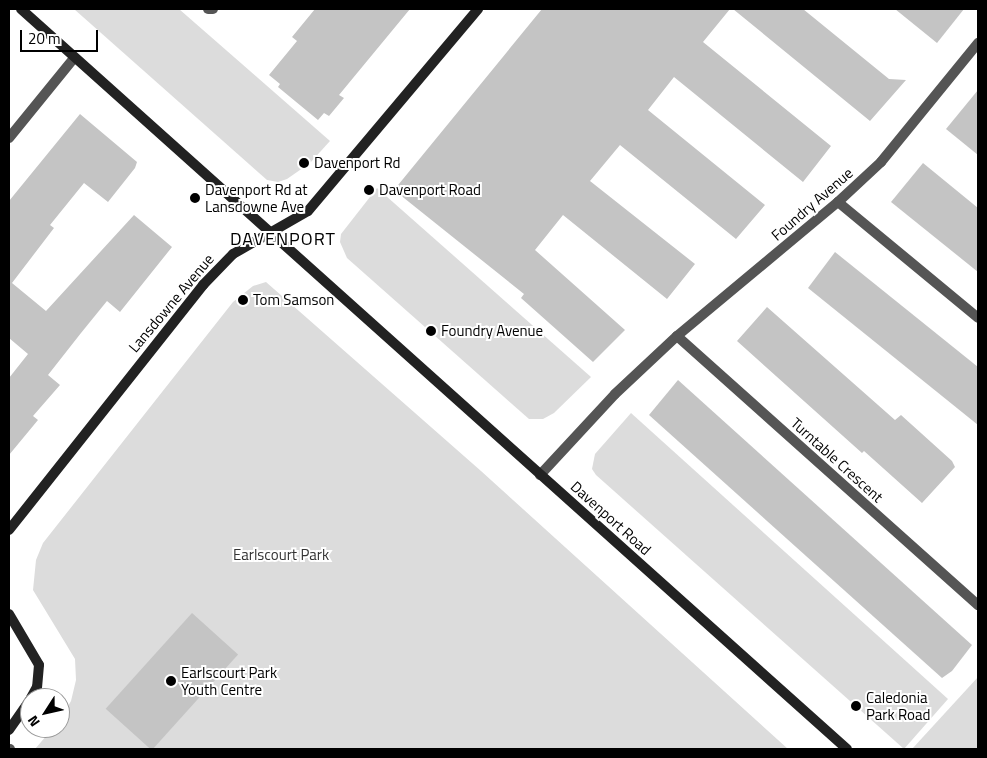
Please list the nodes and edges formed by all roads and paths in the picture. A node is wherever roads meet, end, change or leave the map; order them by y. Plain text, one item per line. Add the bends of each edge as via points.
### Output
1 (21, 9) edge
2 (208, 9) edge
3 (213, 9) edge
4 (478, 9) edge
5 (978, 43) edge
6 (74, 58) junction
7 (9, 138) edge
8 (838, 202) junction
9 (270, 233) junction
10 (978, 318) edge
11 (677, 336) junction
12 (540, 475) junction
13 (9, 530) edge
14 (978, 605) edge
15 (9, 614) edge
16 (36, 688) edge
17 (20, 714) edge
18 (9, 730) edge
19 (848, 749) edge

1 - 6 street, Davenport Road
2 - 3 street
4 - 9 street, Lansdowne Avenue via 308,211
5 - 8 street, Foundry Avenue via 881,162
6 - 7 street
6 - 9 street, Davenport Road
8 - 10 street
8 - 11 street, Foundry Avenue
9 - 12 street, Davenport Road
9 - 13 street, Lansdowne Avenue via 233,254 203,285
11 - 12 street, Foundry Avenue via 615,394
11 - 14 street, Turntable Crescent
12 - 19 street, Davenport Road
15 - 16 street via 38,665
17 - 18 street

